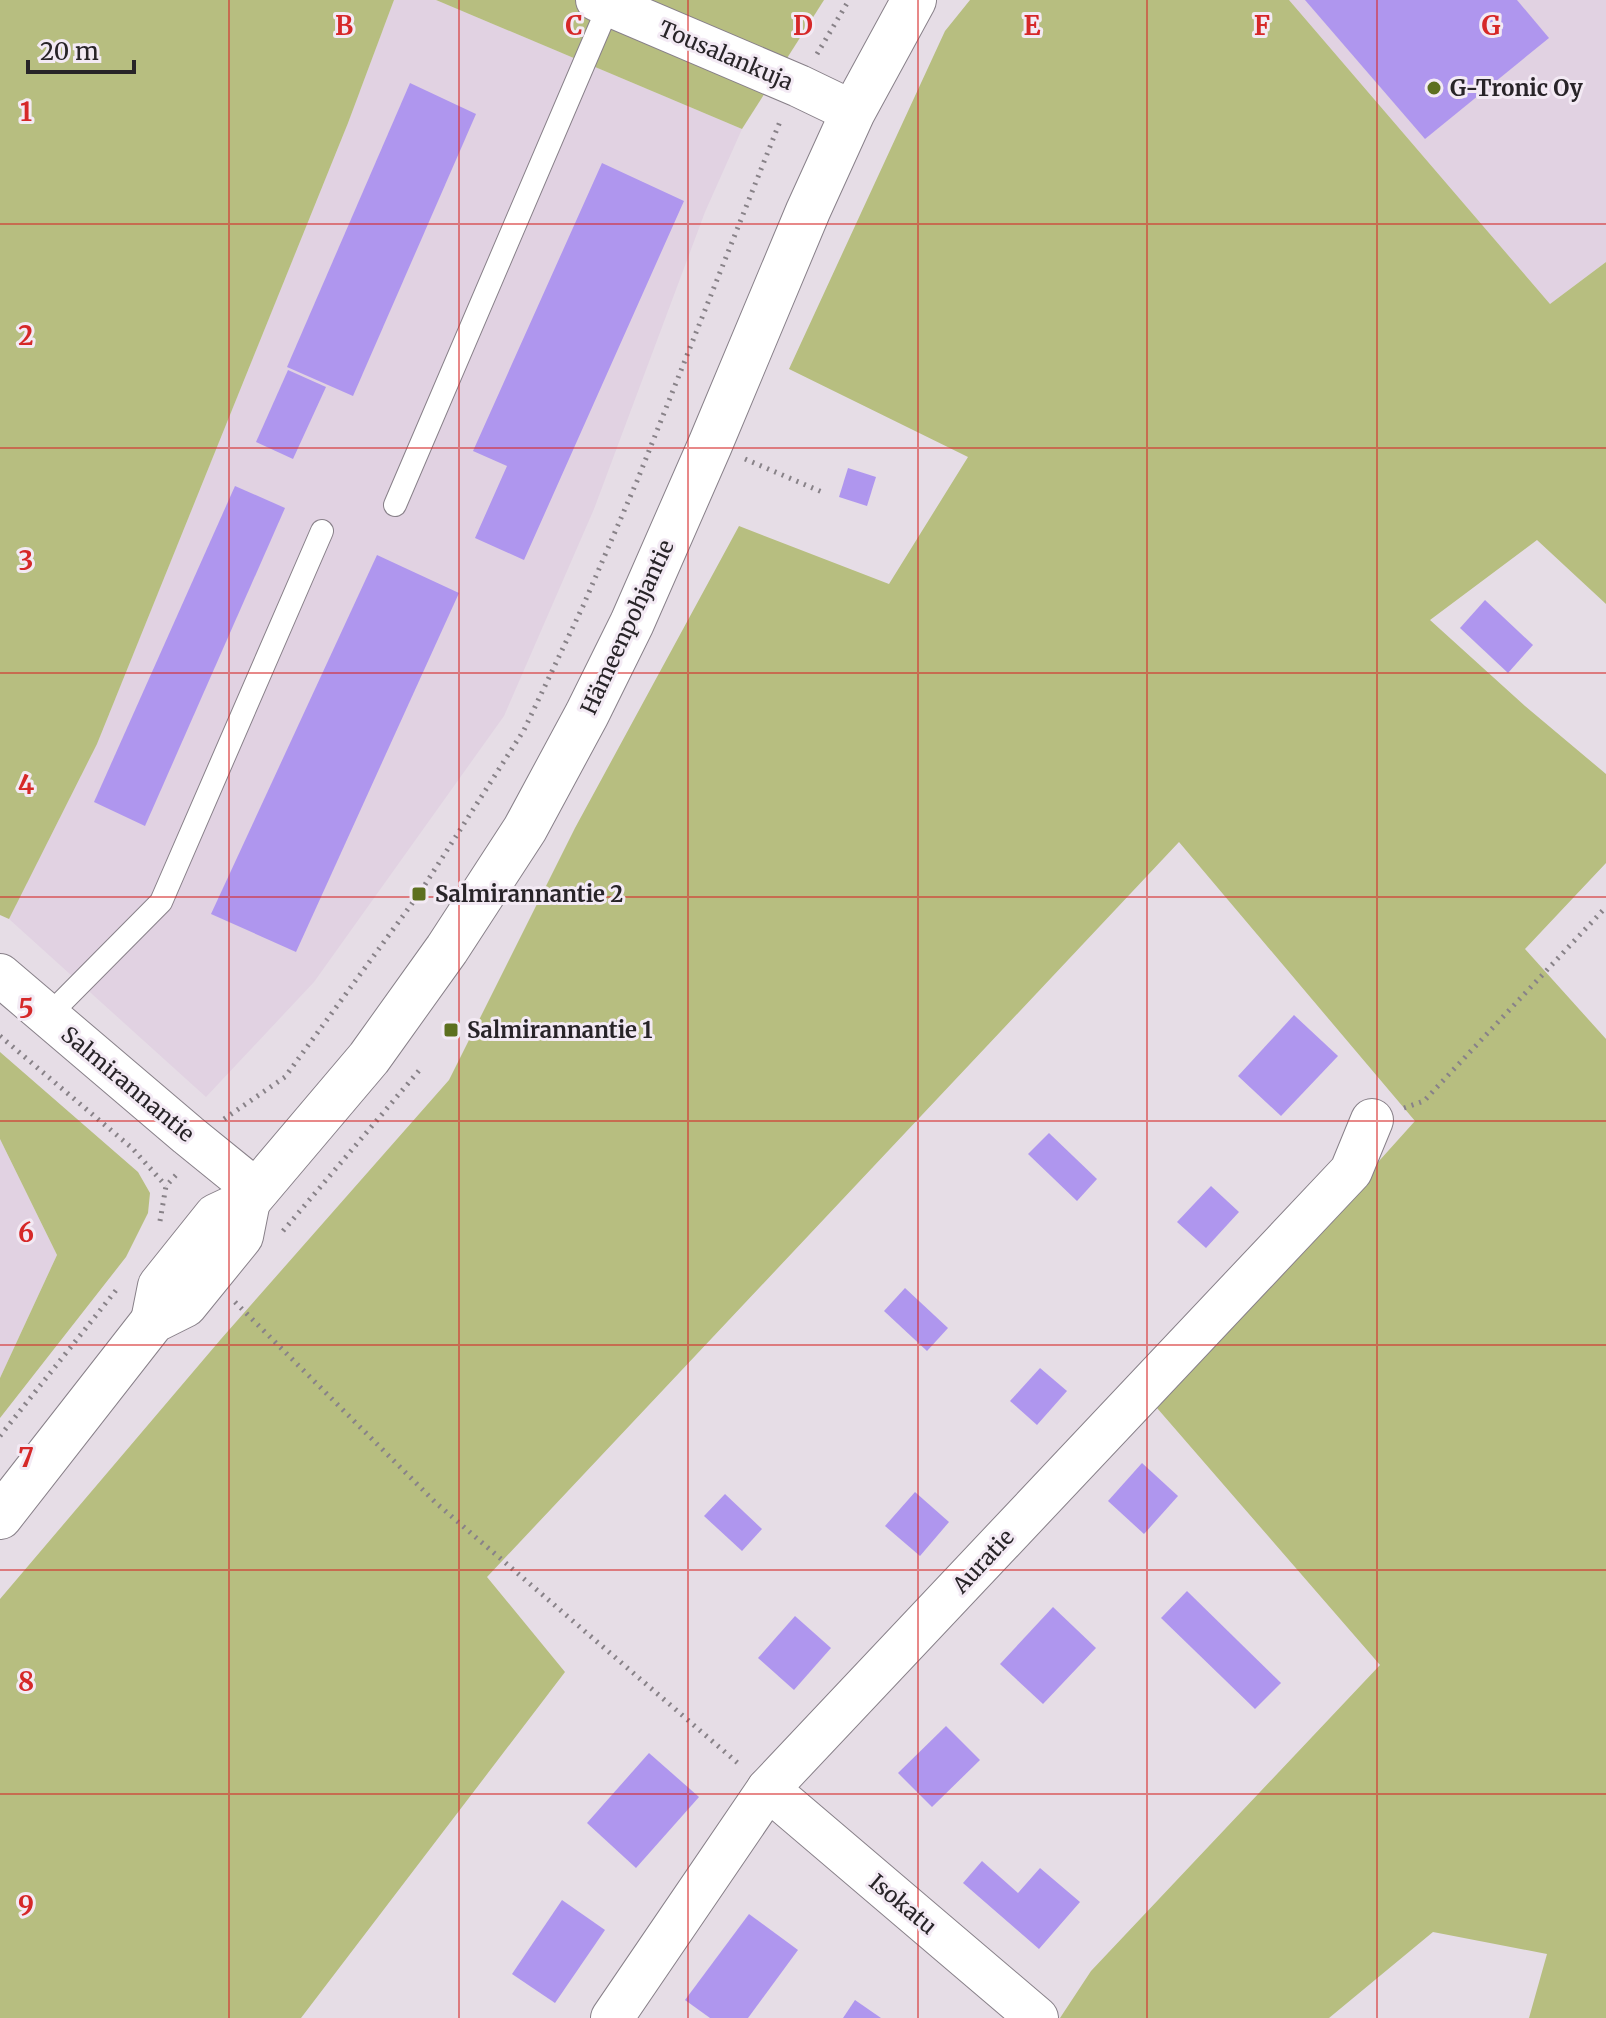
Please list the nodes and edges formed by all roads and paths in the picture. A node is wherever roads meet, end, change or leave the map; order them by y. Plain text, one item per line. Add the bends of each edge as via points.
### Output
1 (849, 0) edge
2 (914, 0) edge
3 (603, 3) edge
4 (799, 86) junction
5 (853, 112) junction
6 (710, 445) junction
7 (822, 492) dead end
8 (395, 505) dead end
9 (322, 531) dead end
10 (1606, 907) edge
11 (0, 975) edge
12 (48, 1016) junction
13 (0, 1036) edge
14 (422, 1067) dead end
15 (1372, 1120) joint
16 (201, 1146) junction
17 (166, 1186) junction
18 (253, 1196) junction
19 (280, 1235) dead end
20 (194, 1268) junction
21 (117, 1289) dead end
22 (0, 1436) edge
23 (0, 1517) edge
24 (768, 1789) junction
25 (612, 2018) edge
26 (1037, 2018) edge

1 - 4 path
2 - 5 main road, Hämeenpohjantie
3 - 4 street, Tousalankuja
3 - 8 lane
4 - 5 street, Tousalankuja
4 - 16 path via 637,481 524,730 419,894 285,1077 220,1122
5 - 6 main road, Hämeenpohjantie
6 - 7 path
6 - 18 main road, Hämeenpohjantie via 632,623 525,829 369,1058
9 - 12 lane via 161,902
10 - 15 path via 1424,1101
11 - 12 street, Salmirannantie
12 - 16 street, Salmirannantie
13 - 17 path via 132,1148
14 - 19 path
15 - 24 street, Auratie via 1351,1171
16 - 17 path
16 - 18 street, Salmirannantie
17 - 20 path via 156,1240
18 - 20 main road, Hämeenpohjantie via 241,1236
20 - 23 main road, Hämeenpohjantie via 185,1305 153,1321
20 - 24 path via 229,1295 436,1503
21 - 22 path
24 - 25 street, Auratie
24 - 26 street, Isokatu

